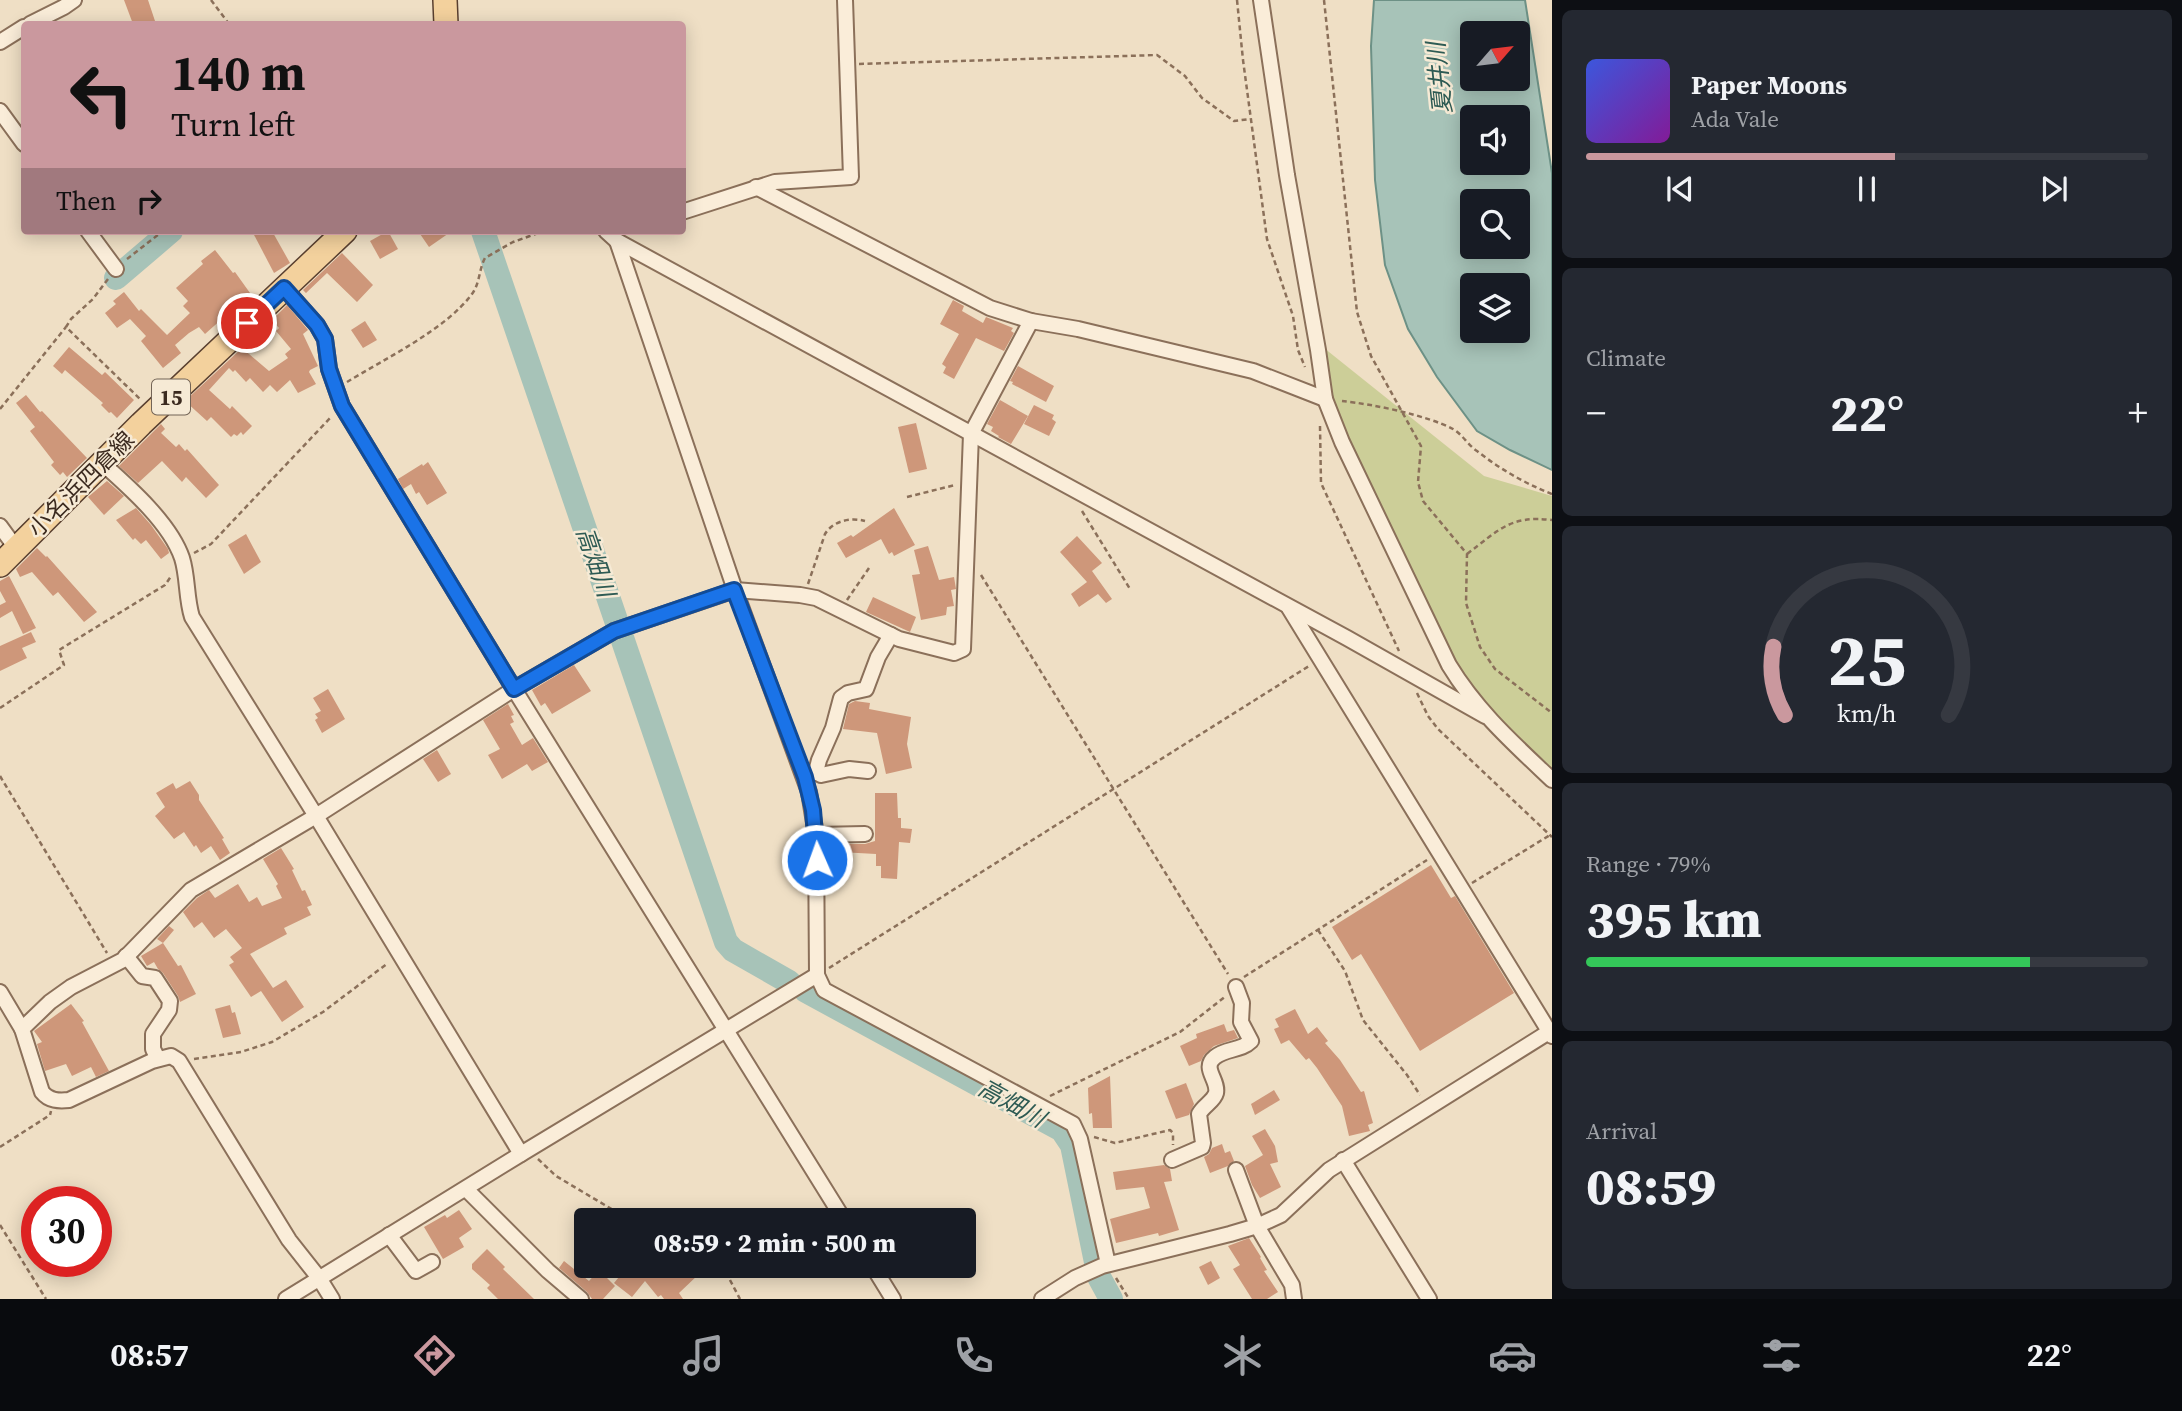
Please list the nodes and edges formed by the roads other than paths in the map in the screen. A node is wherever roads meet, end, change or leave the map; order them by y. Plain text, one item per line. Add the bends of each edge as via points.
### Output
1 (74, 0) edge
2 (445, 0) edge
3 (845, 0) edge
4 (1261, 0) edge
5 (36, 21) edge
6 (446, 21) edge
7 (21, 29) edge
8 (0, 43) edge
9 (0, 111) edge
10 (21, 140) edge
11 (756, 187) junction
12 (686, 211) edge
13 (91, 235) edge
14 (341, 235) edge
15 (611, 236) edge
16 (116, 269) road end
17 (284, 288) junction
18 (1031, 321) junction
19 (1322, 397) junction
20 (971, 434) junction
21 (102, 463) junction
22 (0, 526) edge
23 (16, 548) junction
24 (0, 565) edge
25 (734, 590) junction
26 (1288, 607) junction
27 (891, 635) junction
28 (514, 689) junction
29 (1486, 716) junction
30 (868, 771) dead end
31 (811, 774) junction
32 (1552, 780) edge
33 (316, 816) junction
34 (865, 834) dead end
35 (816, 835) junction
36 (120, 961) junction
37 (817, 975) junction
38 (1236, 986) road end
39 (0, 992) edge
40 (22, 1029) junction
41 (726, 1031) junction
42 (1551, 1032) edge
43 (158, 1059) junction
44 (1217, 1142) dead end
45 (1202, 1147) junction
46 (524, 1152) junction
47 (1172, 1160) road end
48 (1343, 1160) junction
49 (1236, 1170) dead end
50 (466, 1189) junction
51 (837, 1208) edge
52 (1257, 1226) junction
53 (389, 1235) junction
54 (432, 1262) dead end
55 (1105, 1265) junction
56 (319, 1278) junction
57 (880, 1278) edge
58 (286, 1299) edge
59 (332, 1299) edge
60 (581, 1299) edge
61 (893, 1299) edge
62 (1042, 1299) edge
63 (1294, 1299) edge
64 (1429, 1299) edge

1 - 5 street
2 - 6 main road
3 - 11 street via 851,177
4 - 19 street
7 - 8 street
9 - 10 street
11 - 12 street
11 - 18 street via 990,308
13 - 16 street
14 - 17 main road, 小名浜四倉線 / 15
15 - 20 street
15 - 25 street
17 - 21 main road, 小名浜四倉線 / 15
17 - 28 street via 317,325 325,339 329,369 342,406
18 - 19 street via 1253,371
18 - 20 street
19 - 29 street via 1449,665
20 - 26 street
20 - 27 street via 963,649 954,653
21 - 23 main road, 小名浜四倉線 / 15
21 - 33 street via 138,496 172,538 183,559 192,617
22 - 23 street
23 - 24 main road, 小名浜四倉線 / 15
25 - 27 street via 816,598
25 - 28 street via 620,629
25 - 31 street
26 - 29 street
26 - 42 street
27 - 31 street via 866,689 841,698 833,728
28 - 33 street
28 - 41 street
29 - 32 street
30 - 31 street
31 - 35 street
33 - 36 street via 191,890
33 - 46 street
34 - 35 street
35 - 37 street
36 - 40 street via 71,987
36 - 43 street via 159,981 170,1001 153,1034
37 - 41 street
37 - 55 street via 824,990 1073,1124
38 - 45 street via 1242,1003 1241,1022 1251,1041 1211,1062 1216,1091 1199,1114
39 - 40 street
40 - 43 street via 42,1093 54,1100 69,1100
41 - 46 street
41 - 51 street
42 - 48 street
43 - 56 street via 171,1056 179,1061 289,1240
44 - 45 street
45 - 47 street
46 - 50 street
48 - 52 street via 1281,1215
48 - 64 street
49 - 52 street
50 - 53 street
50 - 60 street
52 - 55 street
52 - 63 street via 1292,1285
53 - 54 street via 416,1271
53 - 56 street
55 - 62 street
56 - 58 street
56 - 59 street
57 - 61 street

